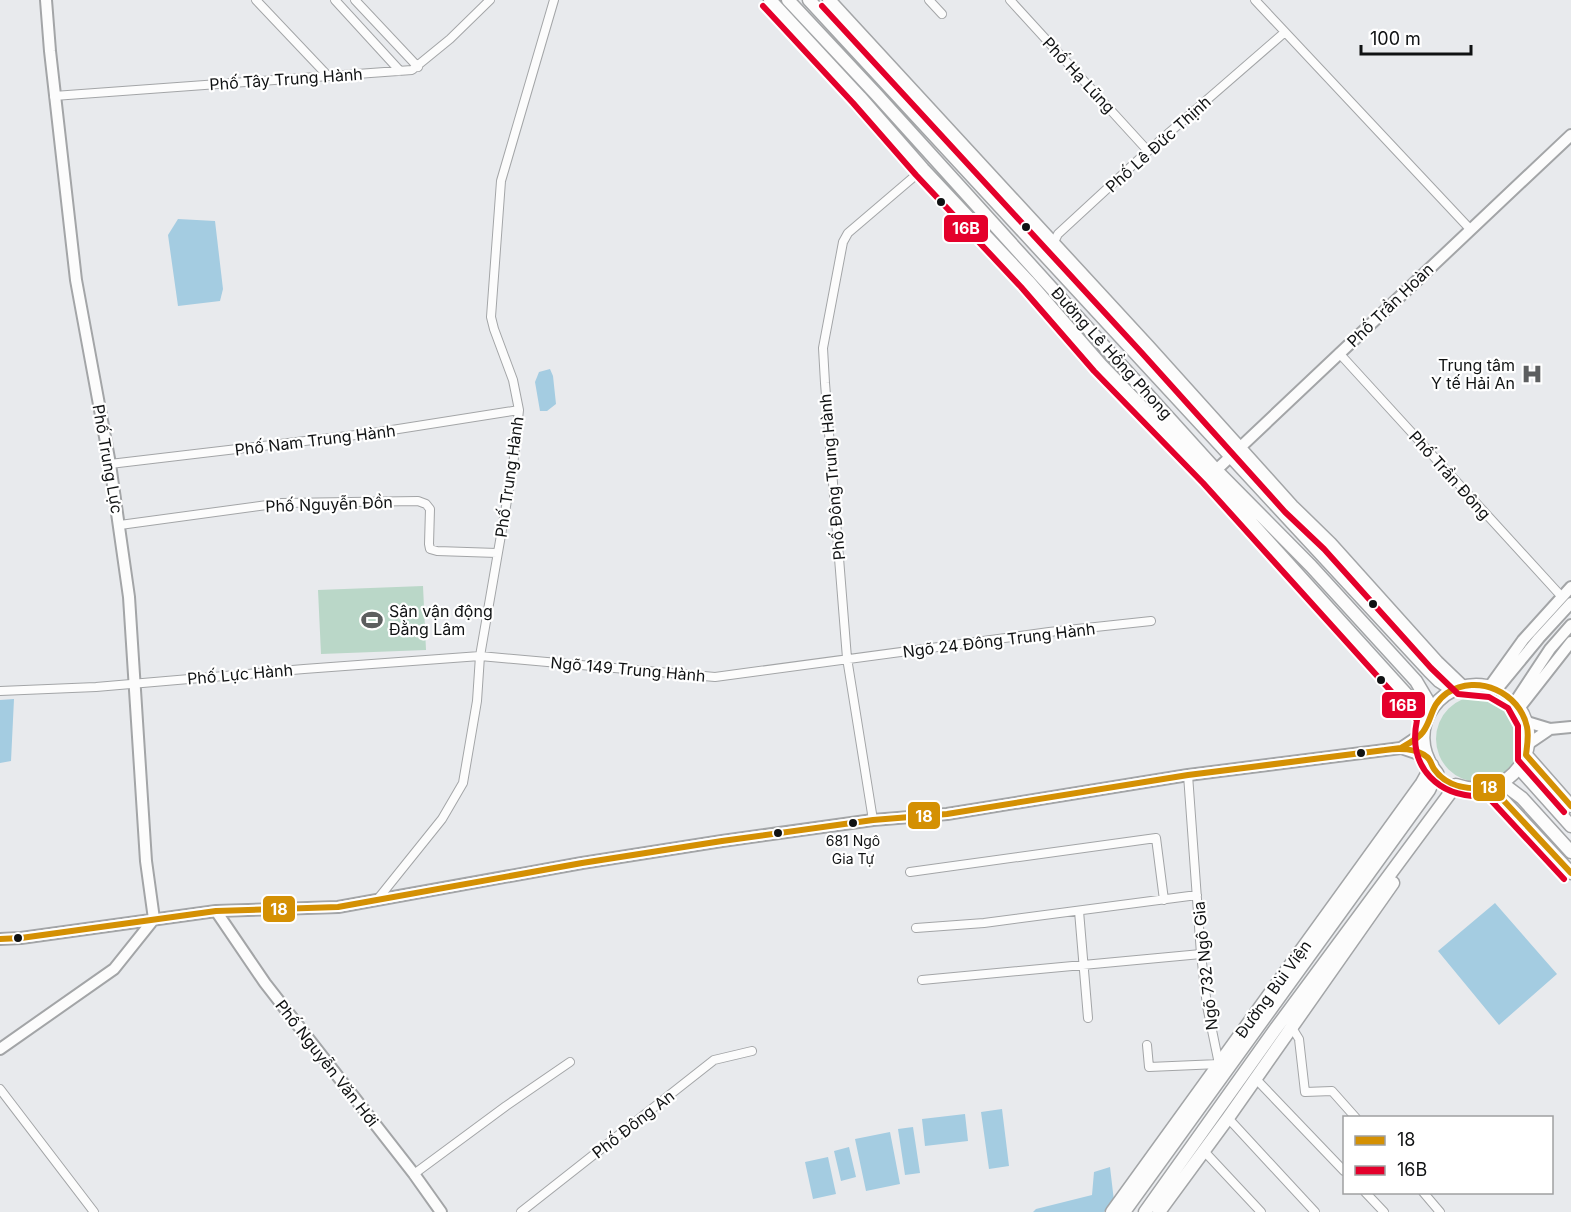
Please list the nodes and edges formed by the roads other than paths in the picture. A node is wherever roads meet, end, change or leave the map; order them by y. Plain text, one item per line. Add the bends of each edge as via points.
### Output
1 (46, 0) edge
2 (256, 0) edge
3 (335, 0) edge
4 (355, 0) edge
5 (490, 0) edge
6 (554, 0) edge
7 (770, 0) edge
8 (788, 0) edge
9 (809, 0) edge
10 (829, 0) edge
11 (928, 0) edge
12 (1010, 0) edge
13 (1255, 0) edge
14 (942, 14) dead end
15 (1285, 32) junction
16 (418, 67) junction
17 (400, 71) junction
18 (893, 71) junction
19 (328, 76) junction
20 (882, 80) junction
21 (871, 88) junction
22 (54, 96) junction
23 (860, 97) junction
24 (1571, 135) edge
25 (1148, 151) junction
26 (923, 169) junction
27 (1470, 229) junction
28 (1053, 244) junction
29 (1057, 268) junction
30 (1339, 353) junction
31 (519, 410) junction
32 (1239, 448) junction
33 (1229, 457) junction
34 (110, 464) junction
35 (1213, 473) junction
36 (120, 525) junction
37 (497, 553) junction
38 (1571, 587) edge
39 (1566, 600) edge
40 (1151, 621) dead end
41 (1571, 625) edge
42 (1571, 642) edge
43 (480, 656) junction
44 (847, 658) junction
45 (135, 684) junction
46 (1458, 688) junction
47 (1494, 688) joint
48 (0, 691) edge
49 (1517, 704) junction
50 (1430, 712) junction
51 (1527, 722) junction
52 (1571, 727) edge
53 (1550, 729) junction
54 (1424, 733) junction
55 (1401, 748) junction
56 (1527, 750) junction
57 (1432, 765) junction
58 (1519, 768) junction
59 (1188, 775) junction
60 (1496, 785) junction
61 (1459, 786) junction
62 (1571, 806) edge
63 (873, 820) junction
64 (1571, 826) edge
65 (1571, 852) edge
66 (910, 872) dead end
67 (1571, 873) edge
68 (1197, 895) junction
69 (377, 900) junction
70 (1164, 900) junction
71 (1079, 910) junction
72 (216, 911) junction
73 (154, 919) junction
74 (916, 928) dead end
75 (0, 939) edge
76 (1201, 954) junction
77 (1084, 966) junction
78 (922, 980) dead end
79 (1088, 1018) dead end
80 (1291, 1026) junction
81 (1147, 1045) dead end
82 (0, 1049) edge
83 (752, 1052) dead end
84 (570, 1062) dead end
85 (1219, 1064) junction
86 (1255, 1078) junction
87 (0, 1089) edge
88 (1354, 1116) edge
89 (1228, 1118) junction
90 (1203, 1150) junction
91 (1343, 1170) edge
92 (414, 1174) junction
93 (1367, 1194) edge
94 (1425, 1194) edge
95 (94, 1212) edge
96 (441, 1212) edge
97 (521, 1212) edge
98 (1113, 1212) edge
99 (1124, 1212) edge
100 (1144, 1212) edge
101 (1159, 1212) edge
102 (1261, 1212) edge
103 (1315, 1212) edge
104 (1384, 1212) edge
105 (1440, 1212) edge

1 - 22 street, Phố Trung Lực
2 - 19 street
3 - 17 street
4 - 16 street
5 - 16 street, Phố Tây Trung Hành
6 - 31 street, Phố Trung Hành via 501,181 491,317
7 - 23 main road, Đường Lê Hồng Phong
8 - 21 main road, Đường Lê Hồng Phong
9 - 20 main road, Đường Lê Hồng Phong
10 - 18 main road, Đường Lê Hồng Phong
11 - 14 street
12 - 25 street, Phố Hạ Lũng
13 - 15 street
15 - 25 street, Phố Lê Đức Thịnh
15 - 27 street
16 - 17 street, Phố Tây Trung Hành
17 - 19 street, Phố Tây Trung Hành
18 - 20 main road
18 - 28 main road, Đường Lê Hồng Phong
19 - 22 street, Phố Tây Trung Hành
20 - 21 main road
20 - 29 main road, Đường Lê Hồng Phong
21 - 23 main road
21 - 35 main road, Đường Lê Hồng Phong
22 - 34 street, Phố Trung Lực via 76,280
23 - 26 main road, Đường Lê Hồng Phong
24 - 27 street, Phố Trần Hoàn
25 - 28 street, Phố Lê Đức Thịnh via 1058,234
26 - 35 main road, Đường Lê Hồng Phong via 1101,364
26 - 44 street, Phố Đông Trung Hành via 848,233 823,348
27 - 30 street, Phố Trần Hoàn
28 - 29 street
28 - 32 main road, Đường Lê Hồng Phong
29 - 33 main road, Đường Lê Hồng Phong
30 - 32 street, Phố Trần Hoàn
30 - 39 street, Phố Trần Đông
31 - 34 street, Phố Nam Trung Hành via 373,433
31 - 37 street, Phố Trung Hành
32 - 33 street, Phố Trần Hoàn
32 - 46 main road, Đường Lê Hồng Phong via 1330,543
33 - 35 street, Phố Trần Hoàn
33 - 46 main road, Đường Lê Hồng Phong via 1429,671 1439,681
34 - 36 street, Phố Trung Lực
35 - 50 main road, Đường Lê Hồng Phong via 1312,567 1400,663 1417,682
36 - 37 street, Phố Nguyễn Đồn via 282,503 418,501 430,509 430,549
36 - 45 street, Phố Trung Lực
37 - 43 street, Phố Trung Hành
38 - 39 street
39 - 47 street via 1539,638
40 - 44 street, Ngõ 24 Đông Trung Hành
41 - 49 street via 1550,648
42 - 49 street
43 - 44 street, Ngõ 149 Trung Hành via 715,677
43 - 45 street, Phố Lực Hành
43 - 69 street, Phố Trung Hành via 477,701 462,783 442,819
44 - 63 street, Phố Đông Trung Hành
45 - 48 street, Phố Lực Hành
45 - 73 street, Phố Trung Lực via 146,861
46 - 47 main road via 1476,684
46 - 50 main road via 1445,694
49 - 51 main road
50 - 54 main road
51 - 53 street
51 - 56 main road
52 - 53 street
53 - 56 street
54 - 55 street
54 - 57 main road
55 - 57 street
55 - 59 street
56 - 58 main road
56 - 62 main road
57 - 85 main road, Đường Bùi Viện
57 - 99 main road, Đường Bùi Viện via 1429,790
58 - 60 main road
58 - 64 main road
59 - 63 street via 947,814
59 - 68 street, Ngõ 732 Ngô Gia
60 - 61 main road via 1471,789
60 - 65 main road via 1522,798
60 - 67 main road
61 - 80 main road
61 - 100 main road, Đường Bùi Viện
63 - 69 street via 593,861
66 - 70 street via 1156,838
68 - 70 street
68 - 76 street, Ngõ 732 Ngô Gia
69 - 72 street via 338,907
70 - 71 street
71 - 74 street
71 - 77 street
72 - 73 street
72 - 92 street, Phố Nguyễn Văn Hới via 265,983
73 - 75 street
73 - 82 street via 114,969
76 - 77 street
76 - 85 street, Ngõ 732 Ngô Gia
77 - 78 street
77 - 79 street
80 - 86 main road
80 - 88 street via 1299,1039 1305,1092 1332,1091
81 - 85 street via 1149,1068
83 - 97 street, Phố Đông An via 714,1060
84 - 92 street
85 - 98 main road, Đường Bùi Viện
86 - 89 main road
86 - 91 street
87 - 95 street
89 - 90 main road
89 - 103 street
90 - 101 main road
90 - 102 street
92 - 96 street, Phố Nguyễn Văn Hới
93 - 104 street
94 - 105 street

